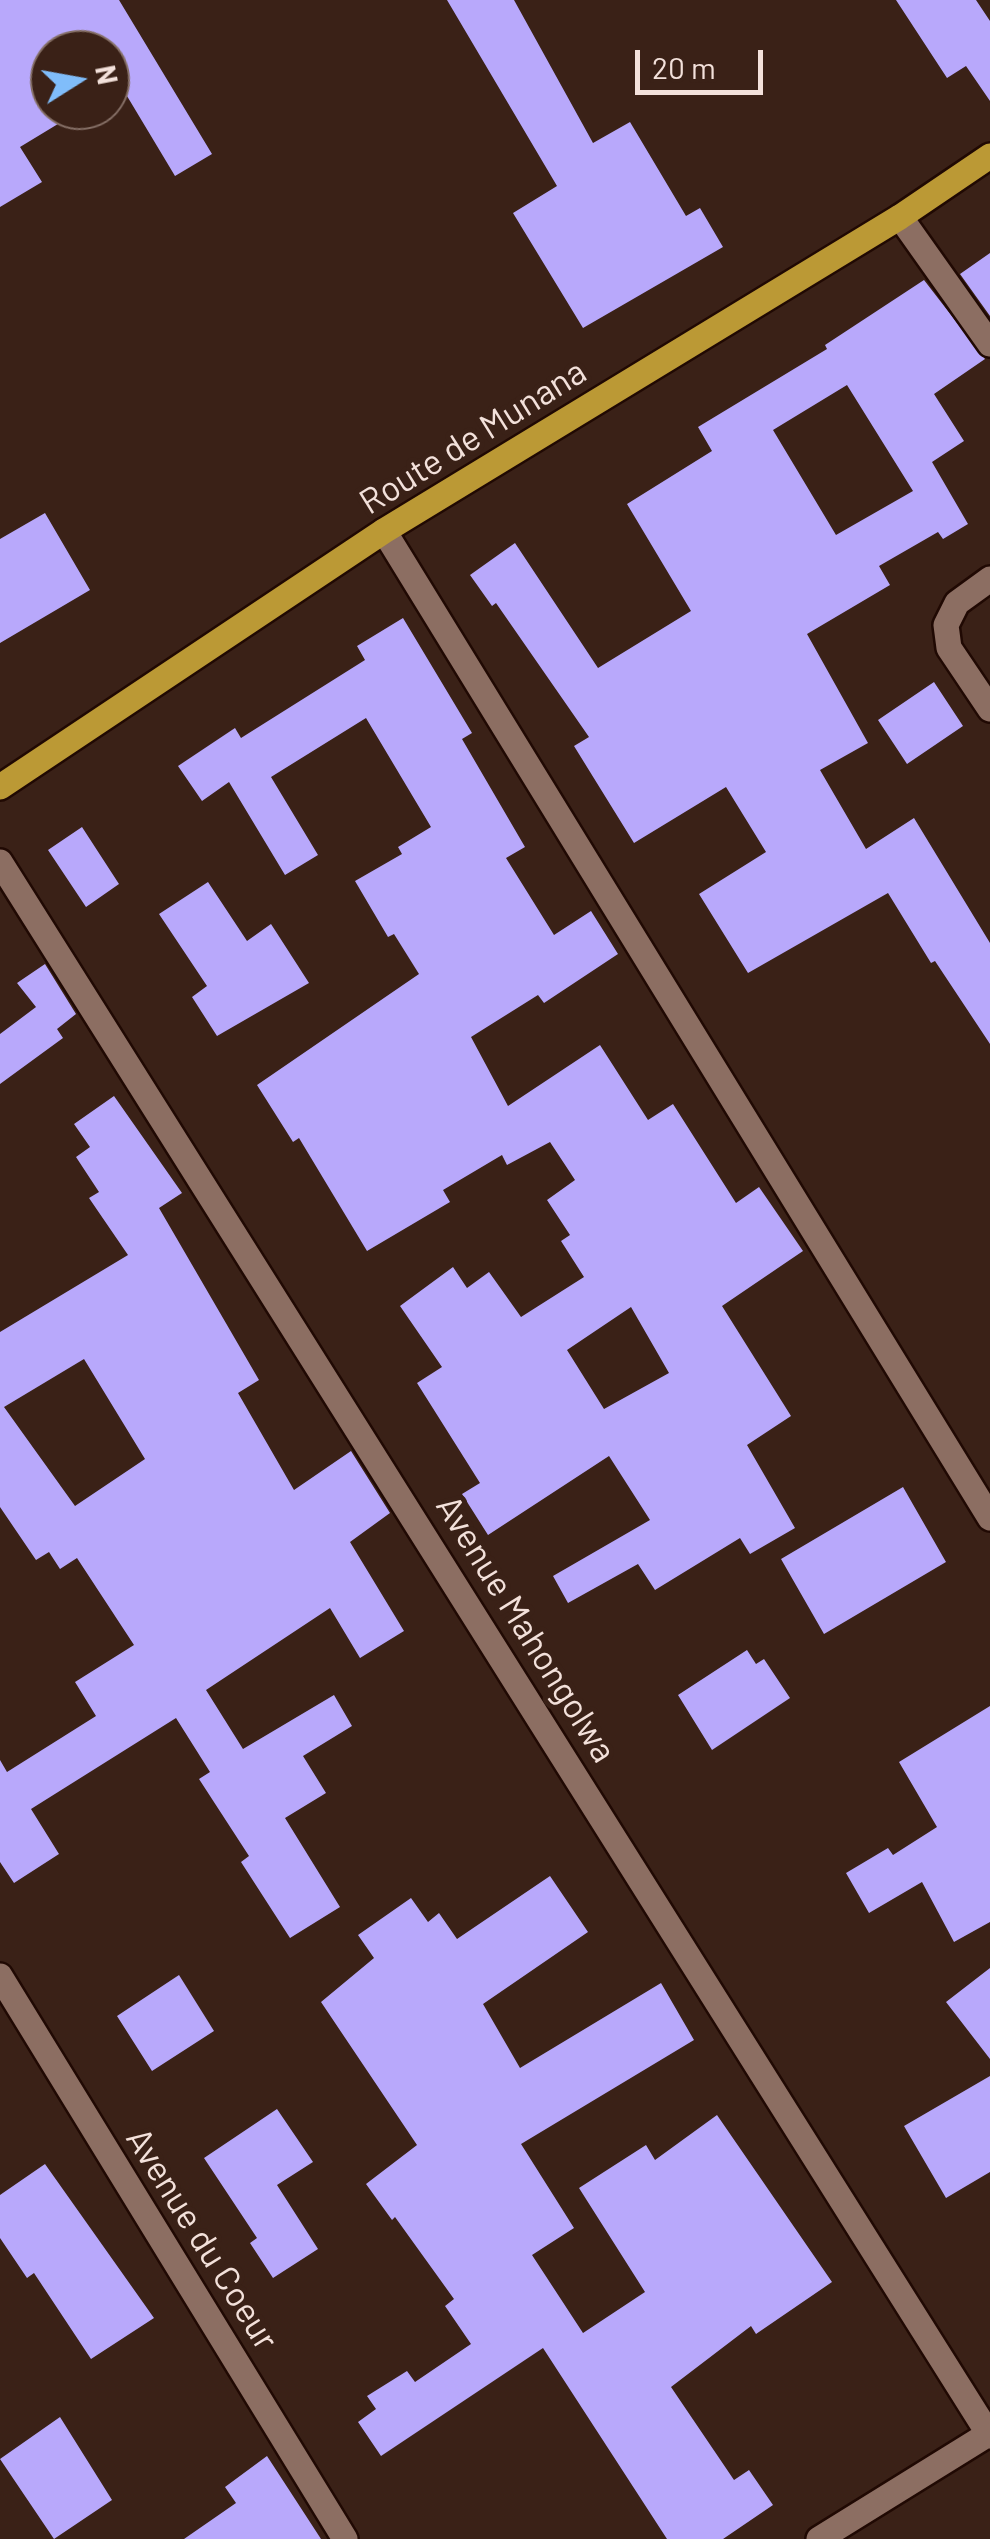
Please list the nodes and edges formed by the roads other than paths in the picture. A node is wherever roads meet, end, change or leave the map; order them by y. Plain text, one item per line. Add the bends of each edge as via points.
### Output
1 (990, 156) edge
2 (900, 217) junction
3 (990, 344) edge
4 (384, 532) junction
5 (990, 579) edge
6 (990, 709) edge
7 (0, 787) edge
8 (0, 862) edge
9 (990, 1518) edge
10 (0, 1976) edge
11 (990, 2434) edge
12 (345, 2539) edge
13 (819, 2539) edge

1 - 2 main road, Route de Munana
2 - 3 street
2 - 4 main road, Route de Munana
4 - 7 main road, Route de Munana
4 - 9 street
5 - 6 street via 957,604 946,625 950,648
8 - 11 street, Avenue Mahongolwa
10 - 12 street, Avenue du Coeur
11 - 13 street

